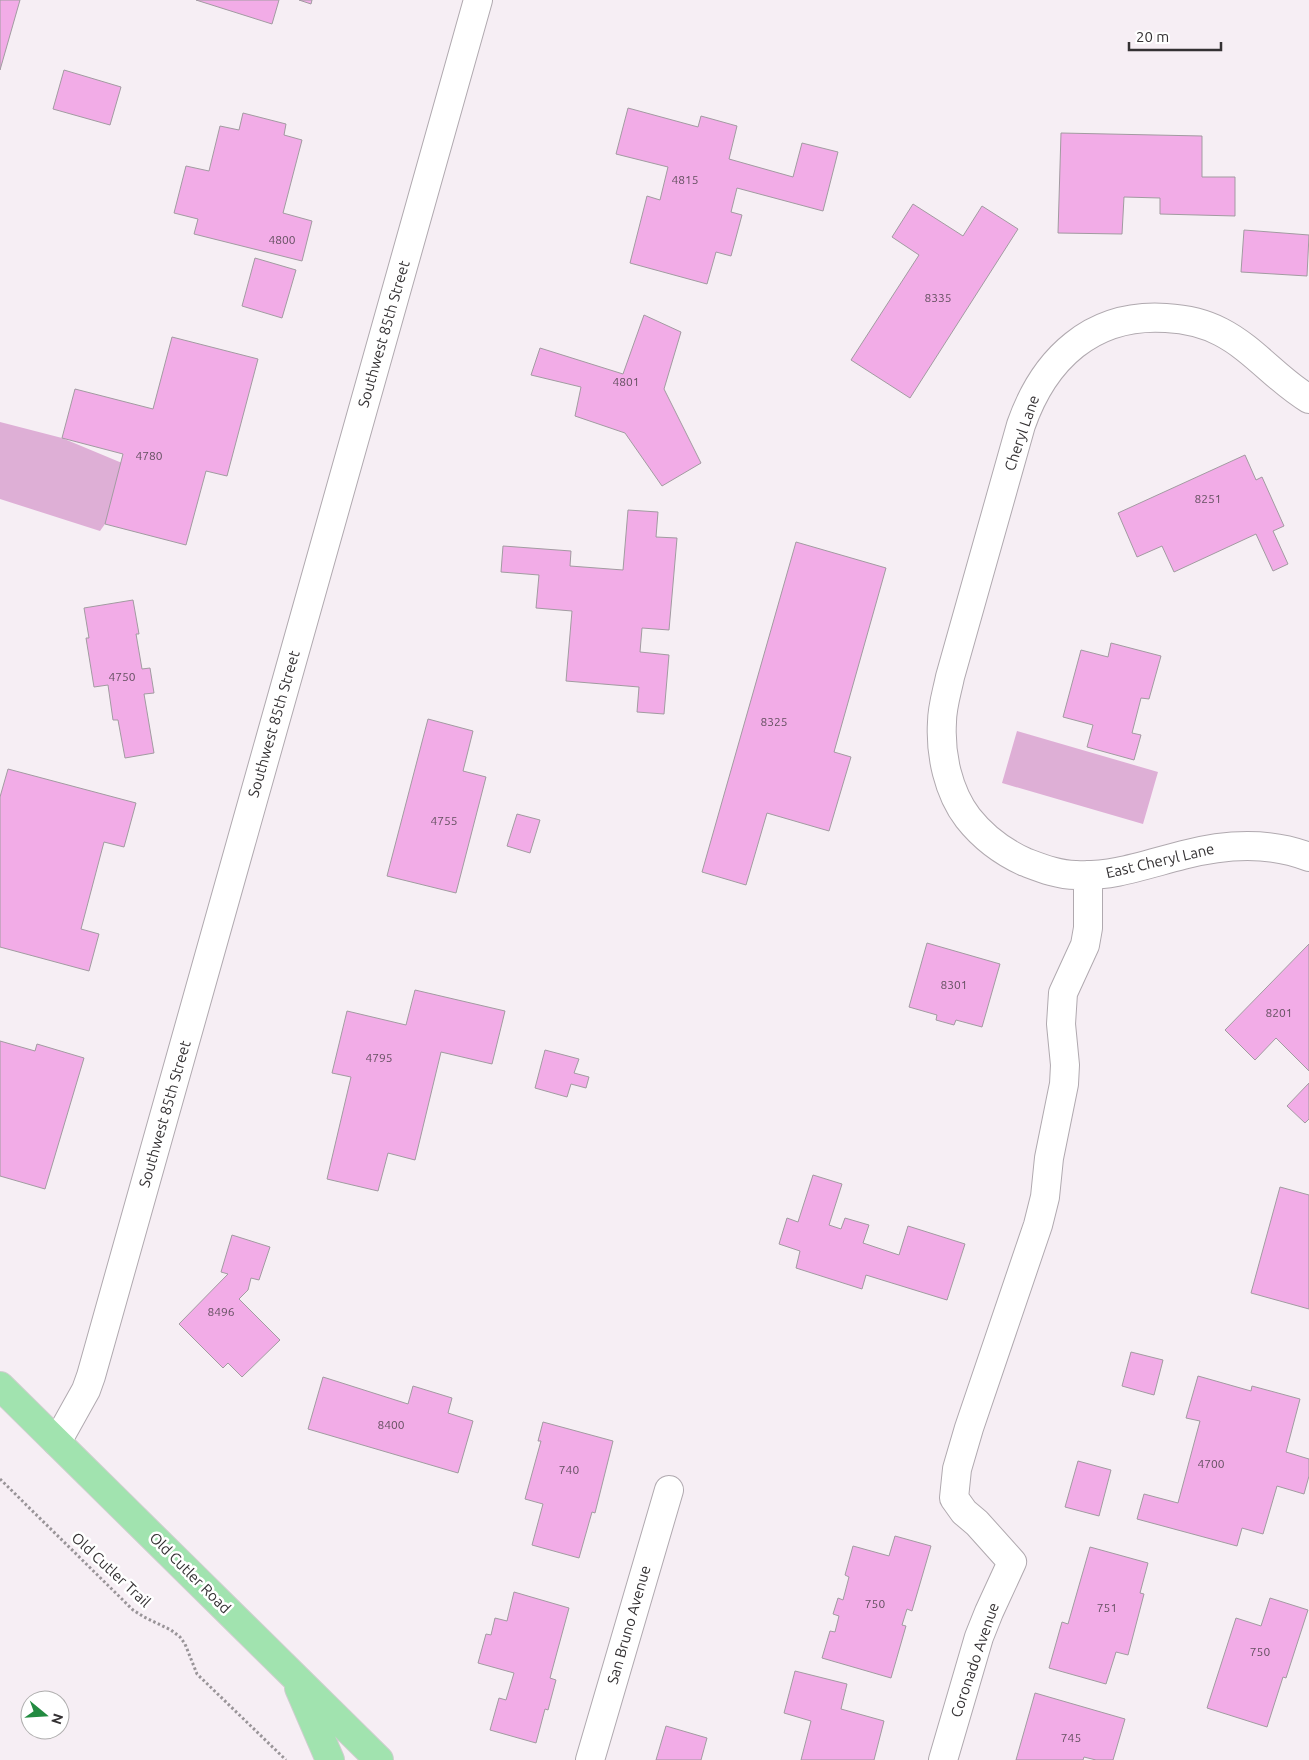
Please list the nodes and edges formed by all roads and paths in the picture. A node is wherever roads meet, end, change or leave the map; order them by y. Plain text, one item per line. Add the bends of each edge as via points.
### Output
1 (478, 0) edge
2 (1309, 399) edge
3 (984, 559) joint
4 (1309, 857) edge
5 (1088, 875) junction
6 (0, 1386) edge
7 (57, 1442) junction
8 (0, 1479) edge
9 (669, 1490) dead end
10 (295, 1677) junction
11 (286, 1760) edge
12 (330, 1760) edge
13 (379, 1760) edge
14 (590, 1760) edge
15 (943, 1760) edge

1 - 7 street, Southwest 85th Street via 96,1360 86,1390
2 - 3 street, Cheryl Lane via 1237,342 1222,332 1193,321 1136,319 1088,335 1054,365 1028,406
3 - 5 street, East Cheryl Lane via 944,701 942,739 950,782 957,802 967,816 1003,850 1046,870
4 - 5 street, East Cheryl Lane via 1276,848 1233,846 1184,854 1109,874
5 - 15 street, Coronado Avenue via 1085,945 1063,992 1064,1084 1049,1158 1045,1197 957,1469 954,1498 1012,1562 977,1645
6 - 7 main road, Old Cutler Road
7 - 10 main road, Old Cutler Road
8 - 11 path, Old Cutler Trail via 134,1610 180,1637 197,1674
9 - 14 street, San Bruno Avenue
10 - 12 main road
10 - 13 main road, Old Cutler Road

